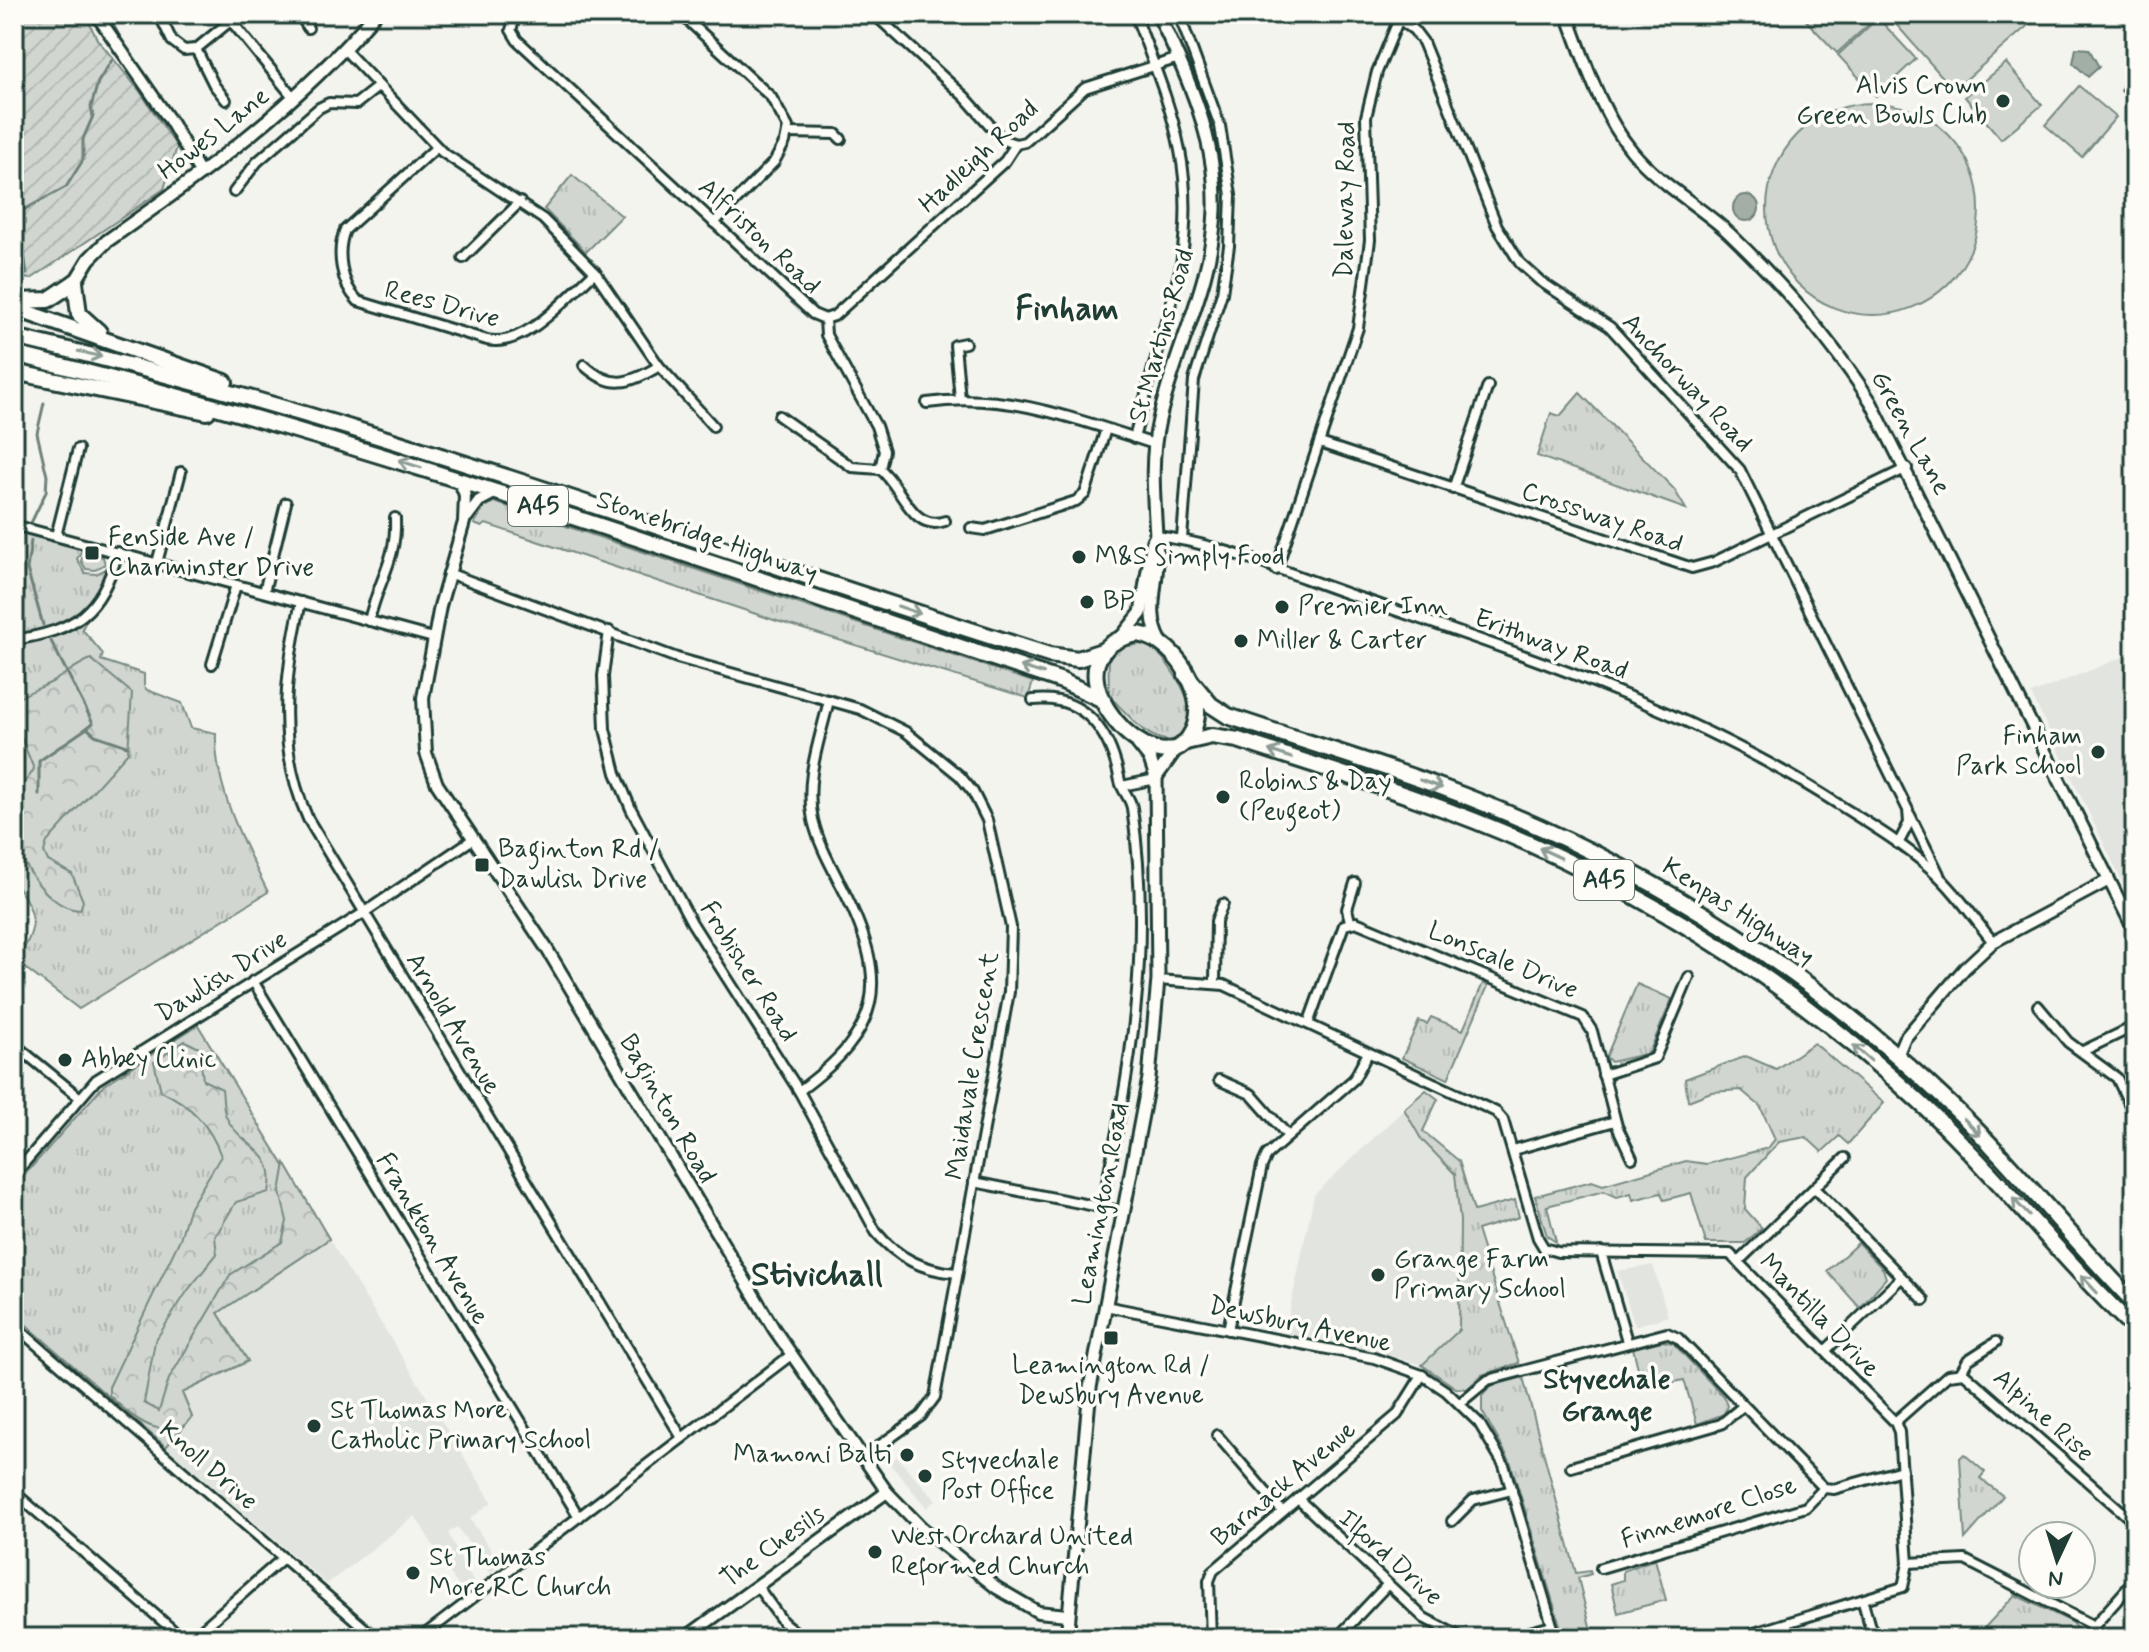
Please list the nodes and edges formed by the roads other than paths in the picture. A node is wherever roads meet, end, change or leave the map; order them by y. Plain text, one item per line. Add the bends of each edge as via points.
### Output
1 (96, 14) edge
2 (159, 14) edge
3 (300, 14) edge
4 (375, 14) edge
5 (516, 14) edge
6 (681, 14) edge
7 (874, 14) edge
8 (1135, 14) edge
9 (1158, 14) edge
10 (1179, 14) edge
11 (1567, 14) edge
12 (1400, 17) edge
13 (235, 18) edge
14 (308, 28) dead end
15 (196, 49) junction
16 (344, 49) junction
17 (1179, 58) junction
18 (1154, 65) junction
19 (379, 86) junction
20 (294, 98) junction
21 (226, 100) dead end
22 (788, 133) junction
23 (841, 139) dead end
24 (1016, 144) junction
25 (437, 147) junction
26 (201, 174) junction
27 (234, 192) dead end
28 (520, 202) junction
29 (714, 223) junction
30 (463, 258) dead end
31 (595, 272) junction
32 (75, 282) junction
33 (14, 301) edge
34 (14, 308) edge
35 (825, 319) junction
36 (14, 337) edge
37 (107, 338) junction
38 (965, 343) dead end
39 (14, 354) edge
40 (584, 365) dead end
41 (659, 366) junction
42 (14, 372) edge
43 (1488, 386) dead end
44 (960, 399) junction
45 (269, 403) junction
46 (927, 403) dead end
47 (244, 416) junction
48 (779, 416) dead end
49 (713, 426) dead end
50 (1106, 429) junction
51 (1134, 438) junction
52 (1320, 443) junction
53 (1154, 444) junction
54 (78, 449) dead end
55 (1907, 468) junction
56 (880, 469) junction
57 (181, 472) dead end
58 (459, 480) junction
59 (1453, 489) junction
60 (496, 492) junction
61 (286, 503) dead end
62 (395, 518) dead end
63 (945, 521) dead end
64 (464, 522) junction
65 (14, 525) edge
66 (971, 528) dead end
67 (1773, 534) junction
68 (56, 536) junction
69 (1154, 536) junction
70 (1182, 539) junction
71 (118, 552) junction
72 (157, 563) junction
73 (1276, 570) junction
74 (448, 573) junction
75 (236, 585) junction
76 (264, 592) junction
77 (301, 602) junction
78 (369, 621) junction
79 (609, 631) junction
80 (25, 638) junction
81 (433, 638) junction
82 (1120, 639) junction
83 (14, 640) edge
84 (1161, 642) junction
85 (14, 647) edge
86 (1105, 650) junction
87 (212, 664) dead end
88 (1186, 675) junction
89 (829, 700) junction
90 (1033, 700) dead end
91 (1103, 700) junction
92 (1138, 743) junction
93 (1181, 746) junction
94 (1156, 778) junction
95 (1122, 786) junction
96 (1908, 810) junction
97 (473, 839) junction
98 (1898, 844) junction
99 (1908, 851) joint
100 (1942, 880) junction
101 (2109, 880) junction
102 (1355, 883) dead end
103 (1223, 904) dead end
104 (362, 914) junction
105 (1350, 921) junction
106 (2135, 932) edge
107 (1993, 942) junction
108 (1689, 977) dead end
109 (1158, 980) junction
110 (253, 981) junction
111 (1215, 982) junction
112 (2038, 1006) dead end
113 (1308, 1024) junction
114 (2135, 1026) edge
115 (14, 1044) edge
116 (2083, 1051) junction
117 (1368, 1053) junction
118 (1897, 1056) junction
119 (1603, 1075) junction
120 (1219, 1080) dead end
121 (799, 1091) junction
122 (79, 1097) junction
123 (2135, 1116) edge
124 (1615, 1121) junction
125 (1288, 1136) junction
126 (1961, 1143) junction
127 (1513, 1150) junction
128 (1632, 1158) dead end
129 (1845, 1158) dead end
130 (14, 1175) edge
131 (974, 1182) junction
132 (1815, 1188) junction
133 (1102, 1207) junction
134 (1125, 1212) junction
135 (1601, 1252) junction
136 (1739, 1261) junction
137 (957, 1273) junction
138 (1901, 1278) junction
139 (1924, 1300) dead end
140 (2135, 1303) edge
141 (1105, 1306) junction
142 (14, 1325) edge
143 (2135, 1329) edge
144 (1228, 1330) junction
145 (1627, 1341) junction
146 (1996, 1342) dead end
147 (1825, 1351) junction
148 (791, 1355) junction
149 (1961, 1372) junction
150 (1422, 1375) junction
151 (1460, 1403) junction
152 (1743, 1406) junction
153 (1895, 1422) junction
154 (1217, 1435) dead end
155 (682, 1438) junction
156 (862, 1458) junction
157 (1571, 1467) dead end
158 (1902, 1470) junction
159 (1824, 1488) junction
160 (1512, 1490) junction
161 (14, 1492) edge
162 (887, 1492) junction
163 (1298, 1499) junction
164 (1282, 1511) junction
165 (579, 1517) junction
166 (1450, 1523) dead end
167 (2135, 1523) edge
168 (283, 1558) junction
169 (1908, 1563) junction
170 (1601, 1568) dead end
171 (2135, 1580) edge
172 (1387, 1585) junction
173 (757, 1586) junction
174 (1863, 1602) junction
175 (1067, 1615) junction
176 (1552, 1626) junction
177 (2094, 1626) junction
178 (1765, 1634) edge
179 (182, 1638) edge
180 (192, 1638) edge
181 (376, 1638) edge
182 (420, 1638) edge
183 (685, 1638) edge
184 (803, 1638) edge
185 (1067, 1638) edge
186 (1211, 1638) edge
187 (1337, 1638) edge
188 (1462, 1638) edge
189 (1508, 1638) edge
190 (1556, 1638) edge
191 (1738, 1638) edge
192 (1881, 1638) edge
193 (2083, 1638) edge

1 - 26 street
2 - 15 street via 172,41 184,50
3 - 14 street
4 - 16 main road, Howes Lane
5 - 29 street, Alfriston Road via 511,30 517,40
6 - 22 street via 779,105
7 - 24 street via 965,97 1003,140
8 - 18 street, St Martins Road
9 - 17 main road, St Martins Road
10 - 70 street, St Martins Road via 1220,126 1231,195 1224,281 1194,380
11 - 55 street, Green Lane via 1600,99 1628,145 1728,232 1819,328 1871,402
12 - 52 street, Daleway Road via 1377,72 1366,117 1370,240 1362,307
12 - 67 street, Anchorway Road via 1423,42 1513,255 1629,346 1740,470
13 - 15 street
13 - 20 street
15 - 21 street
16 - 19 street
16 - 20 main road, Howes Lane
17 - 18 street, Hadleigh Road
17 - 53 main road, St Martins Road via 1209,143 1214,227 1204,287 1165,394
18 - 24 street, Hadleigh Road via 1085,88 1025,142
18 - 51 street, St Martins Road via 1180,139 1185,243
19 - 25 street
19 - 27 street via 356,104 319,108 257,162
20 - 26 main road, Howes Lane
22 - 23 street via 836,134
22 - 29 street via 774,162
24 - 35 street, Hadleigh Road via 1005,161 893,264
25 - 28 street
25 - 31 street, Rees Drive via 345,230 344,272 358,301 506,342 523,335
26 - 32 main road, Howes Lane via 107,241
28 - 30 street
28 - 31 street
29 - 35 street, Alfriston Road via 813,314
31 - 41 street
32 - 33 highway via 48,300
32 - 37 highway via 79,314
34 - 37 highway, A45
35 - 56 street, Alfriston Road via 826,335 876,426 884,451
36 -> 45 highway, Stonebridge Highway / A45
37 - 45 highway, A45
38 - 44 street via 955,345
39 - 47 highway, Stonebridge Highway / A45
40 - 41 street via 603,380 619,384
41 - 49 street
42 - 47 highway via 189,411
43 - 59 street
44 - 46 street
44 - 50 street via 1027,405
45 -> 86 highway, Stonebridge Highway / A45 via 1049,655 1078,659
58 -> 47 highway, Stonebridge Highway / A45
48 - 56 street via 847,465
50 - 51 street
50 - 66 street via 1085,494 1076,501 985,530
51 - 53 street
52 - 59 street, Crossway Road
52 - 73 street, Daleway Road
53 - 69 main road, St Martins Road
54 - 68 street
55 - 67 street, Crossway Road
55 - 101 street, Green Lane
56 - 63 street via 917,517
57 - 72 street
58 - 60 highway, Stonebridge Highway / A45
58 - 64 street, Baginton Road via 465,495
59 - 67 street, Crossway Road via 1682,567 1706,565
60 - 64 street, Baginton Road via 479,501
91 -> 60 highway, Stonebridge Highway / A45 via 1062,681
61 - 76 street
62 - 78 street via 394,555
64 - 74 street, Baginton Road
65 - 68 street
67 - 96 street, Anchorway Road
68 - 71 street
69 - 70 street, Erithway Road
69 - 82 main road, St Martins Road via 1141,613
69 - 84 main road, St Martins Road via 1151,617
70 - 73 street, Erithway Road
71 - 72 street
71 - 80 street via 93,609 78,621
72 - 75 street
73 - 98 street, Erithway Road via 1626,694 1758,756
74 - 79 street, Maidavale Crescent
74 - 81 street, Baginton Road
75 - 76 street
75 - 87 street
76 - 77 street
77 - 78 street
77 - 104 street, Arnold Avenue via 285,698 289,759 308,819
78 - 81 street
79 - 89 street, Maidavale Crescent via 710,669
79 - 121 street, Frobisher Road via 604,720 624,793 692,923
80 - 83 street
80 - 85 street
81 - 97 street, Baginton Road via 422,711 426,753 437,784
82 - 84 highway via 1138,634
82 - 86 highway
84 - 88 highway
86 - 91 highway via 1094,672
88 - 93 highway via 1199,706 1196,728
88 -> 118 highway, Kenpas Highway / A45 via 1211,705 1228,716 1484,804 1651,883 1761,951
89 - 121 street via 813,764 810,803 818,838 866,937 872,984 868,1012 849,1048
89 - 131 street, Maidavale Crescent via 885,720 930,750 967,783 987,820 1013,950
90 - 95 street, Leamington Road via 1063,702 1093,718 1116,757
91 - 92 highway
92 - 93 highway via 1160,752
92 - 94 main road, Leamington Road
93 - 94 main road
126 -> 93 highway, Kenpas Highway / A45 via 1784,990 1713,942 1584,869 1477,822 1238,740 1212,736
94 - 95 street
94 - 109 main road, Leamington Road
95 - 133 street, Leamington Road via 1132,807 1140,896 1140,988 1128,1081
96 - 98 street via 1909,823
96 - 100 street, Anchorway Road
97 - 104 street, Dawlish Drive
97 - 148 street, Baginton Road via 547,949
98 - 99 street, Erithway Road
99 - 100 street, Anchorway Road
100 - 107 street, Anchorway Road
101 - 106 street, Green Lane
101 - 107 street
102 - 105 street via 1347,909
103 - 111 street via 1216,921
104 - 110 street, Dawlish Drive
104 - 155 street, Arnold Avenue
105 - 113 street via 1344,925
105 - 119 street, Lonscale Drive via 1583,1017
107 - 118 street via 1904,1039
108 - 119 street via 1655,1058
109 - 111 street, Mantilla Drive
109 - 134 main road, Leamington Road via 1149,1078
110 - 122 street, Dawlish Drive via 103,1075
110 - 165 street, Frankton Avenue
111 - 113 street, Mantilla Drive
112 - 116 street via 2068,1042
113 - 117 street, Mantilla Drive
114 - 116 street
115 - 122 street
116 - 123 street via 2117,1078
117 - 125 street via 1354,1079
117 - 127 street, Mantilla Drive via 1499,1114
118 - 126 highway via 1901,1072 1939,1110
118 -> 140 highway, Kenpas Highway / A45 via 1992,1146
119 - 124 street, Lonscale Drive
120 - 125 street via 1251,1094
121 - 137 street, Frobisher Road via 881,1238 919,1265
122 - 130 street, Dawlish Drive
124 - 127 street
124 - 128 street, Lonscale Drive
125 - 144 street via 1262,1166
143 -> 126 highway, Kenpas Highway / A45
127 - 135 street, Mantilla Drive via 1544,1248
129 - 132 street
131 - 133 street
131 - 137 street, Maidavale Crescent
132 - 136 street
132 - 138 street
133 - 134 street
134 - 141 main road, Leamington Road
135 - 136 street, Mantilla Drive via 1717,1252
135 - 145 street
136 - 147 street, Mantilla Drive
137 - 156 street, Maidavale Crescent via 932,1404
138 - 139 street
138 - 147 street
141 - 144 street, Dewsbury Avenue
141 - 175 main road, Leamington Road via 1090,1388
142 - 168 street, Knoll Drive
144 - 150 street, Dewsbury Avenue via 1374,1358
145 - 151 street via 1488,1380
145 - 152 street via 1674,1335
146 - 149 street, Alpine Rise via 1968,1360
147 - 153 street, Mantilla Drive
148 - 155 street
148 - 156 street, Baginton Road
149 - 153 street, Alpine Rise via 1948,1375
149 - 167 street, Alpine Rise
150 - 151 street, Dewsbury Avenue
150 - 163 street, Barnack Avenue via 1397,1415
151 - 160 street, Dewsbury Avenue via 1492,1443
152 - 157 street via 1721,1424
152 - 159 street
153 - 158 street
154 - 164 street
155 - 165 street
156 - 162 street, Baginton Road
158 - 159 street
158 - 169 street
159 - 170 street, Finnemore Close via 1806,1507
160 - 166 street via 1473,1500
160 - 176 street, Dewsbury Avenue
161 - 179 street
162 - 173 street, The Chesils
162 - 175 street, Baginton Road via 922,1528 997,1588 1038,1612
163 - 164 street, Barnack Avenue
163 - 172 street, Ilford Drive
164 - 186 street, Barnack Avenue via 1213,1571
165 - 182 street
168 - 180 street
168 - 181 street, Knoll Drive
169 - 174 street via 1903,1587
169 - 177 street via 1965,1560
171 - 177 street
172 - 187 street
172 - 188 street, Ilford Drive via 1424,1618
173 - 183 street, The Chesils
173 - 184 street via 783,1622
174 - 178 street
174 - 192 street via 1870,1627
175 - 185 main road, Leamington Road
176 - 189 street
176 - 190 street, Dewsbury Avenue
177 - 193 street
178 - 191 street

